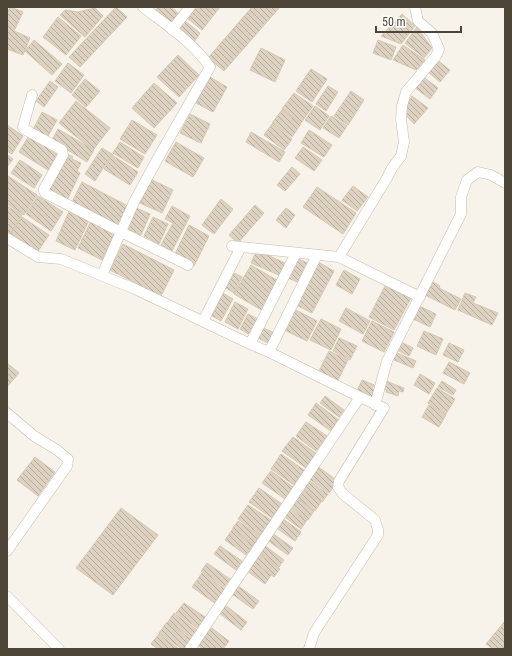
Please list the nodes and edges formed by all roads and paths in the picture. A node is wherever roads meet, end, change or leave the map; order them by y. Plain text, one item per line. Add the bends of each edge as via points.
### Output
1 (143, 7) edge
2 (190, 7) edge
3 (415, 7) edge
4 (172, 30) junction
5 (32, 95) dead end
6 (505, 183) edge
7 (121, 232) junction
8 (7, 238) edge
9 (296, 253) junction
10 (317, 255) junction
11 (339, 257) junction
12 (188, 265) dead end
13 (102, 275) junction
14 (420, 297) junction
15 (203, 321) junction
16 (250, 344) junction
17 (269, 352) junction
18 (360, 397) junction
19 (375, 405) junction
20 (7, 413) edge
21 (7, 552) edge
22 (7, 596) edge
23 (59, 649) edge
24 (190, 649) edge
25 (309, 649) edge

1 - 4 street
2 - 4 street
3 - 11 street via 418,21 432,33 440,49 406,92 402,106 404,142 400,156
4 - 7 street via 194,47 210,67 134,202
5 - 7 street via 24,129 63,152 45,193
6 - 14 street via 491,175 478,172 467,180 461,214
7 - 12 street
7 - 13 street
8 - 13 street via 38,256 61,259
9 - 10 street
9 - 15 street via 236,247
9 - 16 street
10 - 11 street
10 - 17 street
11 - 14 street
13 - 15 street
14 - 19 street via 388,361
15 - 16 street
16 - 17 street
17 - 18 street
18 - 19 street
18 - 24 street
19 - 25 street via 384,408 339,481 338,487 375,520 378,535 314,633
20 - 21 street via 34,436 68,459 68,466
22 - 23 street

